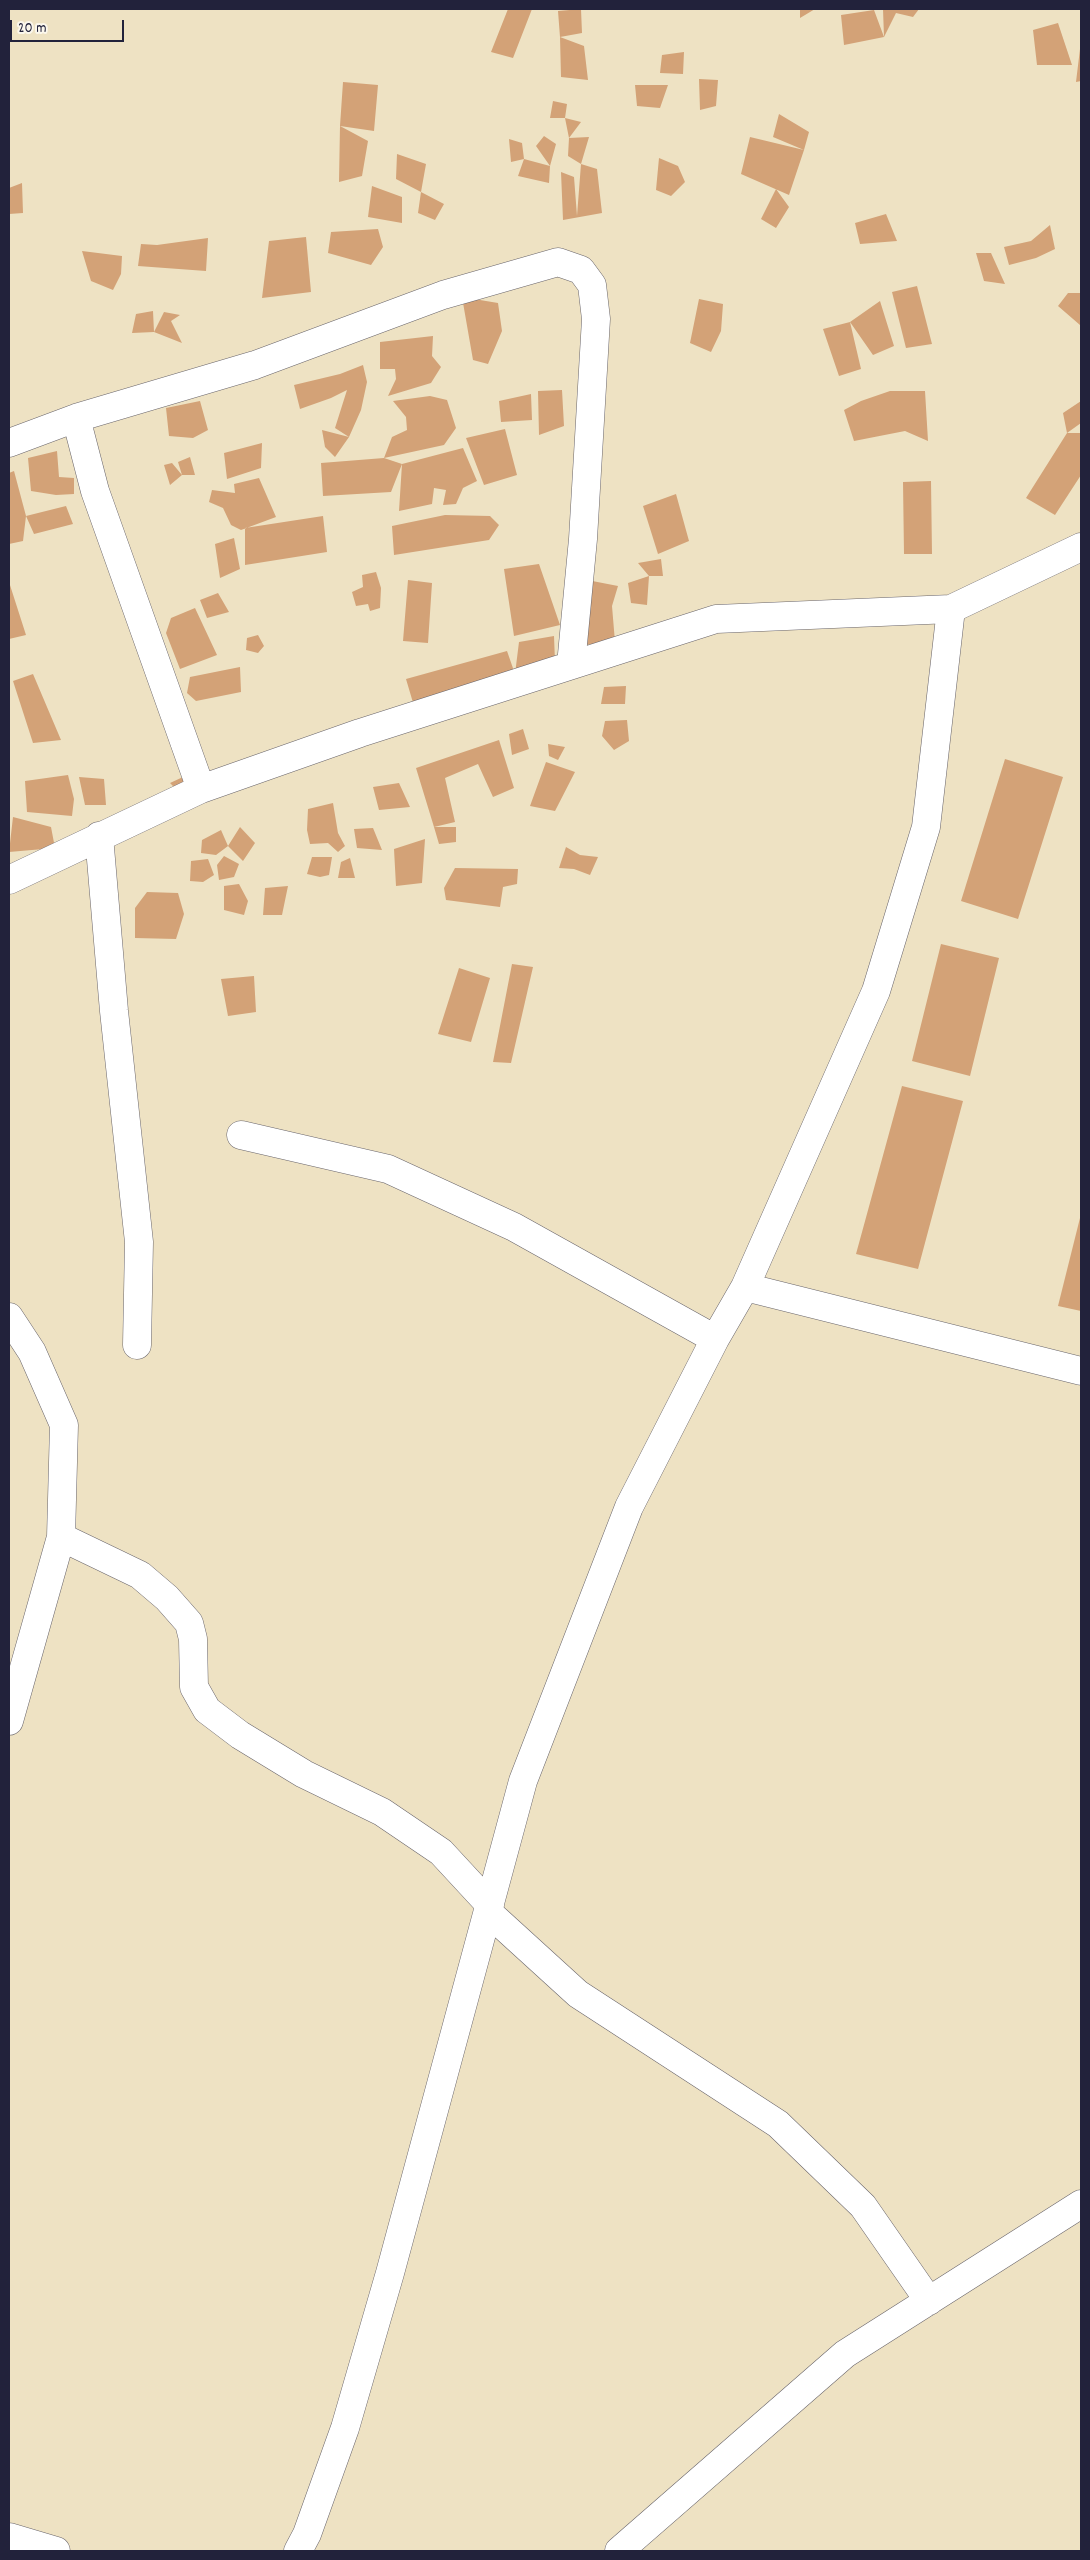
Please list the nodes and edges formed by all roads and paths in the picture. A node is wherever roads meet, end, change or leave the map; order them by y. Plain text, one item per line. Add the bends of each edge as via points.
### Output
1 (76, 418) junction
2 (9, 443) edge
3 (1081, 547) edge
4 (951, 609) junction
5 (571, 665) junction
6 (200, 789) junction
7 (99, 836) junction
8 (9, 880) edge
9 (241, 1135) dead end
10 (745, 1287) junction
11 (9, 1317) edge
12 (715, 1339) junction
13 (137, 1345) dead end
14 (1081, 1372) edge
15 (61, 1537) junction
16 (9, 1721) edge
17 (489, 1909) junction
18 (1081, 2204) edge
19 (929, 2301) junction
20 (9, 2537) edge
21 (56, 2551) edge
22 (298, 2551) edge
23 (619, 2551) edge

1 - 2 street
1 - 5 street via 255,365 443,295 558,262 581,270 592,285 596,319 583,540
1 - 6 street via 95,491
3 - 4 street
4 - 5 street via 716,619
4 - 10 street via 926,827 876,991
5 - 6 street
6 - 7 street
7 - 8 street
7 - 13 street via 139,1242
9 - 12 street via 388,1169 514,1227
10 - 12 street
10 - 14 street
11 - 15 street via 32,1352 64,1425
12 - 17 street via 629,1507 523,1781
15 - 16 street
15 - 17 street via 140,1575 189,1623 193,1638 194,1687 207,1710 304,1774 382,1812 442,1852
17 - 19 street via 578,1994 778,2124 863,2206
17 - 22 street via 346,2428
18 - 19 street
19 - 23 street via 845,2354
20 - 21 street

